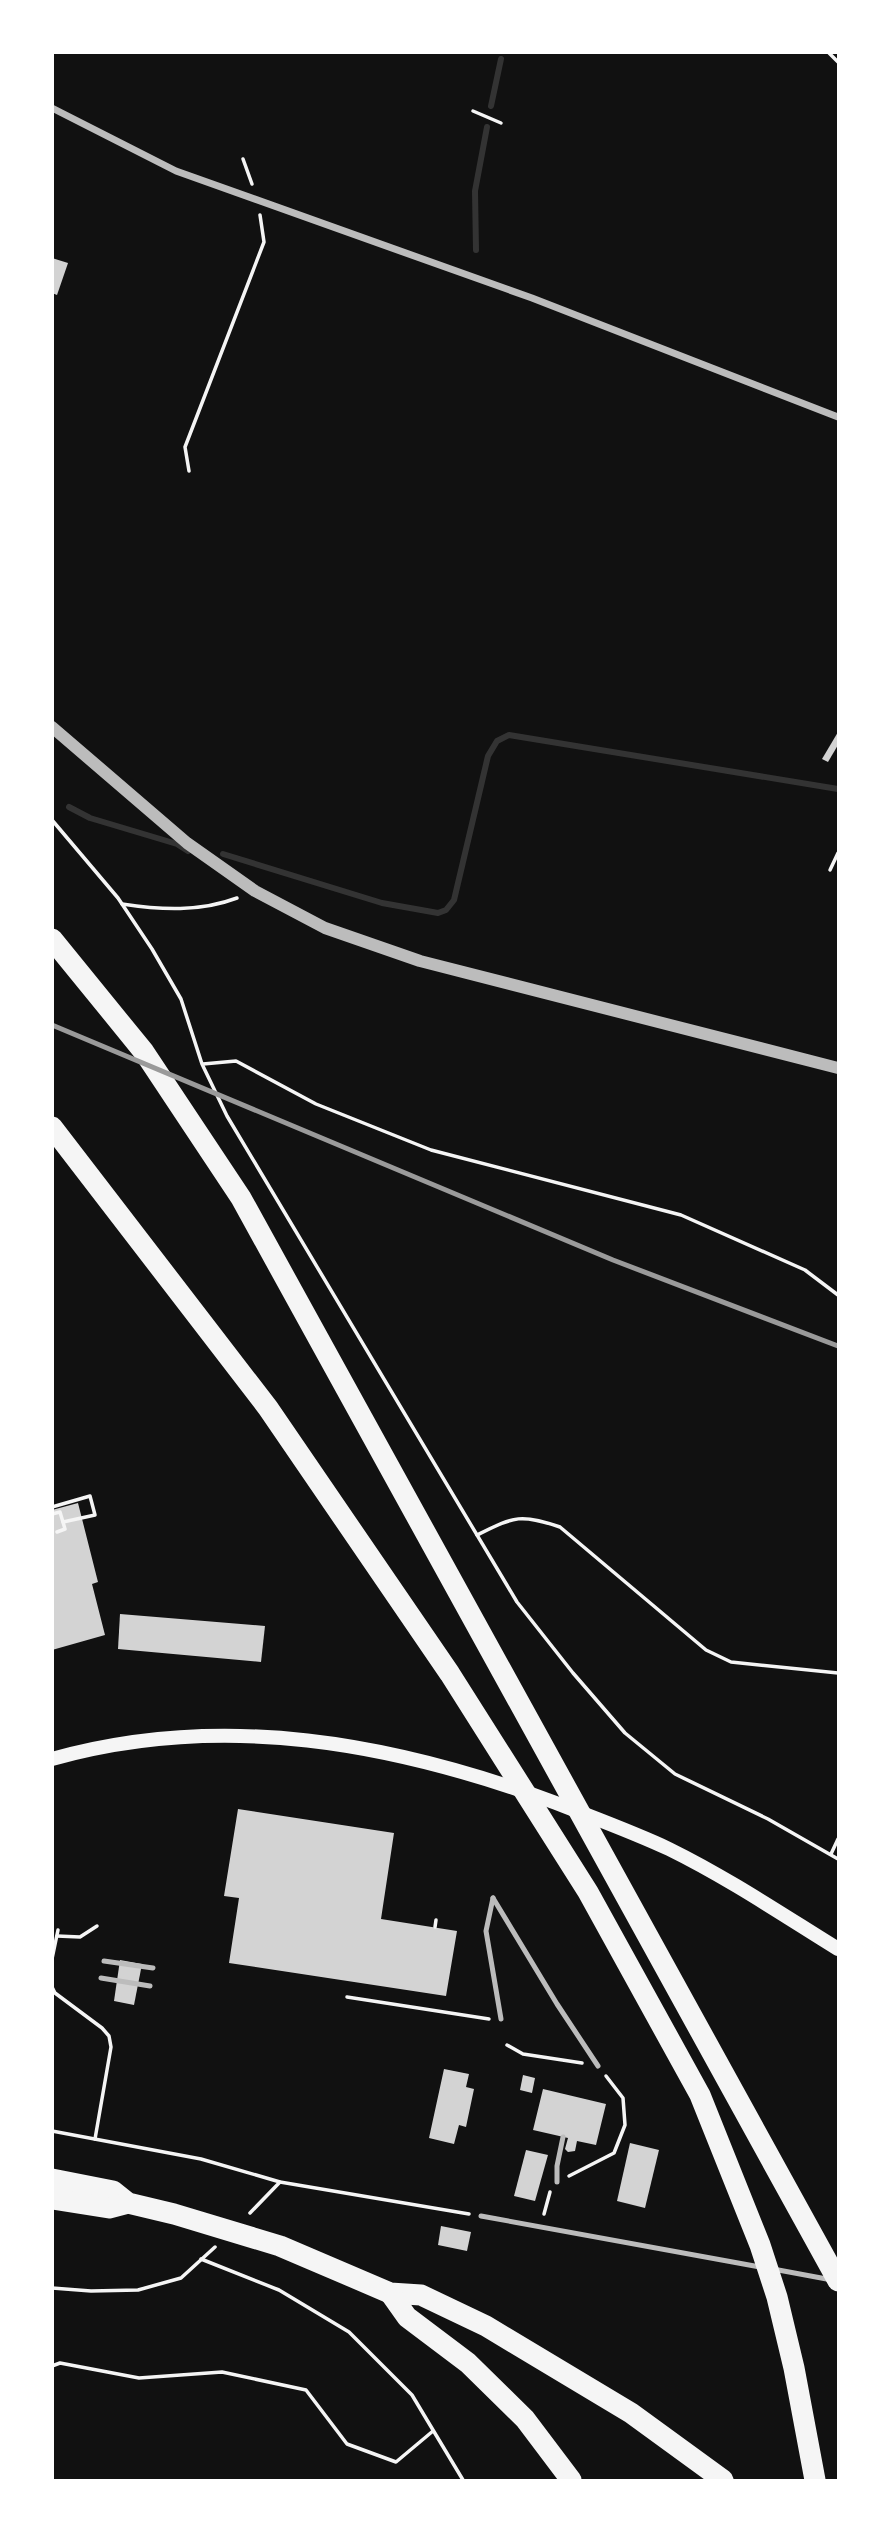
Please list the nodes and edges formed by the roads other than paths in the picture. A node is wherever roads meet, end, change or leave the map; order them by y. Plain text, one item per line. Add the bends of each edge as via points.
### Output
1 (52, 107) edge
2 (838, 417) edge
3 (52, 727) edge
4 (52, 939) edge
5 (838, 1068) edge
6 (52, 1127) edge
7 (52, 1759) edge
8 (838, 1949) edge
9 (104, 1961) dead end
10 (153, 1968) dead end
11 (101, 1978) dead end
12 (150, 1986) dead end
13 (501, 2019) dead end
14 (598, 2066) road end
15 (563, 2137) dead end
16 (52, 2179) edge
17 (557, 2182) road end
18 (52, 2199) edge
19 (128, 2203) junction
20 (481, 2216) road end
21 (838, 2281) edge
22 (390, 2293) junction
23 (571, 2480) edge
24 (723, 2480) edge
25 (815, 2480) edge

1 - 2 street via 176,171 532,298
3 - 5 street via 187,843 255,891 325,928 420,961
4 - 21 highway via 144,1052 242,1198
6 - 25 highway via 268,1408 450,1674 581,1881 700,2095 760,2245 794,2368
7 - 8 main road via 159,1738 252,1735 306,1739 448,1767 516,1788 670,1849
9 - 10 lane
11 - 12 lane
13 - 14 lane via 486,1931 493,1898
15 - 17 lane
16 - 19 highway via 113,2191
18 - 19 highway via 109,2208
19 - 22 highway via 280,2246
20 - 21 lane
22 - 23 highway via 407,2317 468,2363 525,2419
22 - 24 highway via 421,2295 486,2326 631,2413

